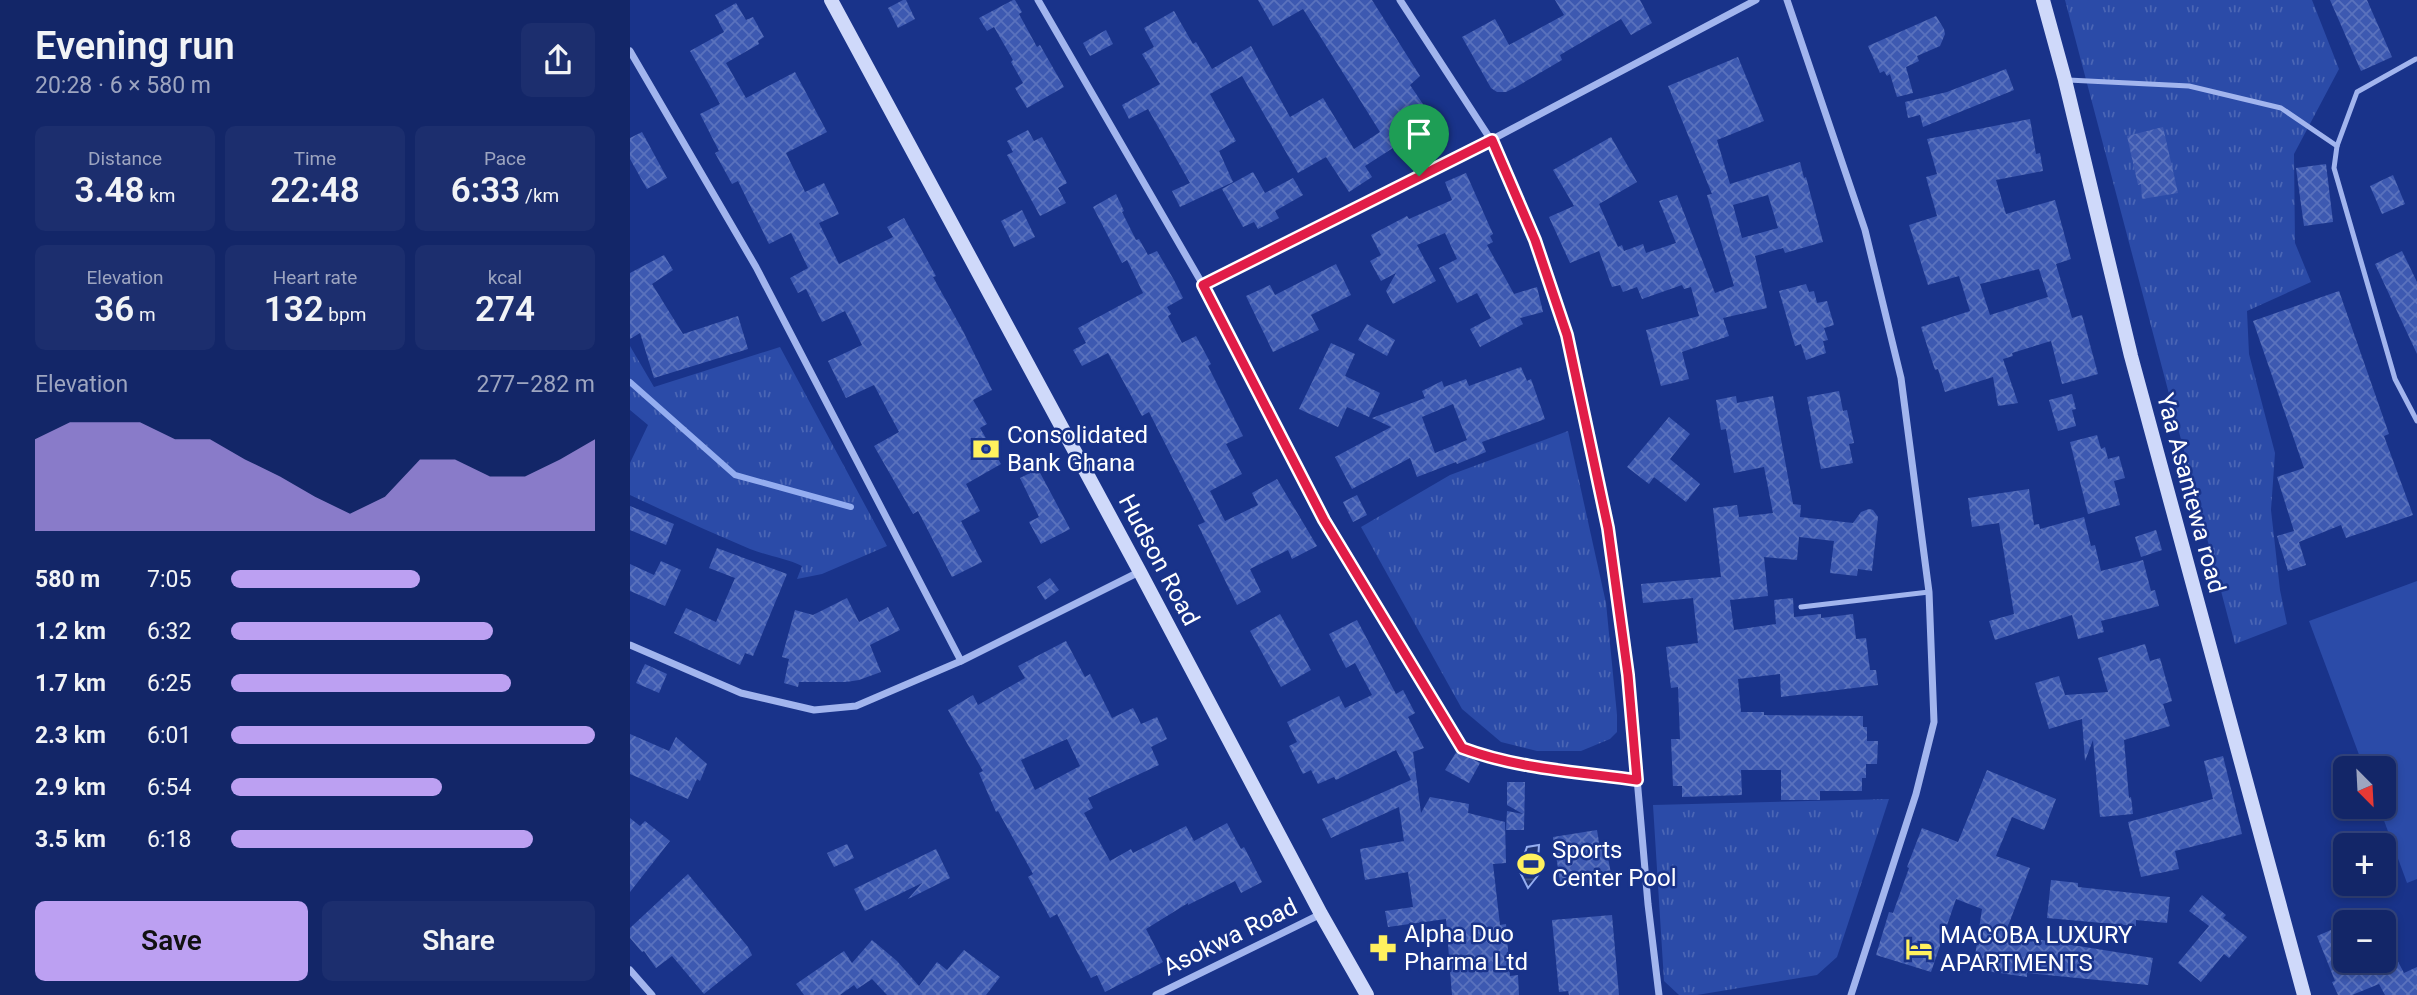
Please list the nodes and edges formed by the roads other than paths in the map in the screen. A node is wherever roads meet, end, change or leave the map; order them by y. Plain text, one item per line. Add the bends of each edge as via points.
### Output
1 (831, 0) edge
2 (1038, 0) edge
3 (1400, 0) edge
4 (1756, 0) edge
5 (1787, 0) edge
6 (2043, 0) edge
7 (630, 51) edge
8 (2416, 59) edge
9 (2065, 80) junction
10 (1492, 140) junction
11 (2337, 146) junction
12 (1203, 285) junction
13 (2417, 421) edge
14 (1140, 572) junction
15 (1929, 592) junction
16 (1801, 607) dead end
17 (630, 645) edge
18 (961, 661) junction
19 (1637, 780) junction
20 (1321, 914) junction
21 (630, 970) edge
22 (652, 995) edge
23 (1156, 995) edge
24 (1367, 995) edge
25 (1659, 995) edge
26 (1851, 995) edge
27 (2304, 995) edge

1 - 14 street, Hudson Road
2 - 12 street
3 - 10 street
4 - 10 street
5 - 15 street via 1865,230 1895,351
6 - 9 street, Yaa Asantewa road
7 - 18 street via 756,267
8 - 11 lane via 2357,92
9 - 11 lane via 2189,86 2281,108
9 - 27 street, Yaa Asantewa road via 2131,356
10 - 12 street
10 - 19 street via 1535,240 1567,335 1608,528
11 - 13 lane via 2334,168 2395,379
12 - 19 street via 1324,520 1462,748 1511,763
14 - 18 street
14 - 20 street, Hudson Road
15 - 16 lane
15 - 26 street via 1934,722 1916,794
17 - 18 street via 741,693 814,710 856,706
19 - 25 street
20 - 23 street, Asokwa Road
20 - 24 street, Hudson Road
21 - 22 street

